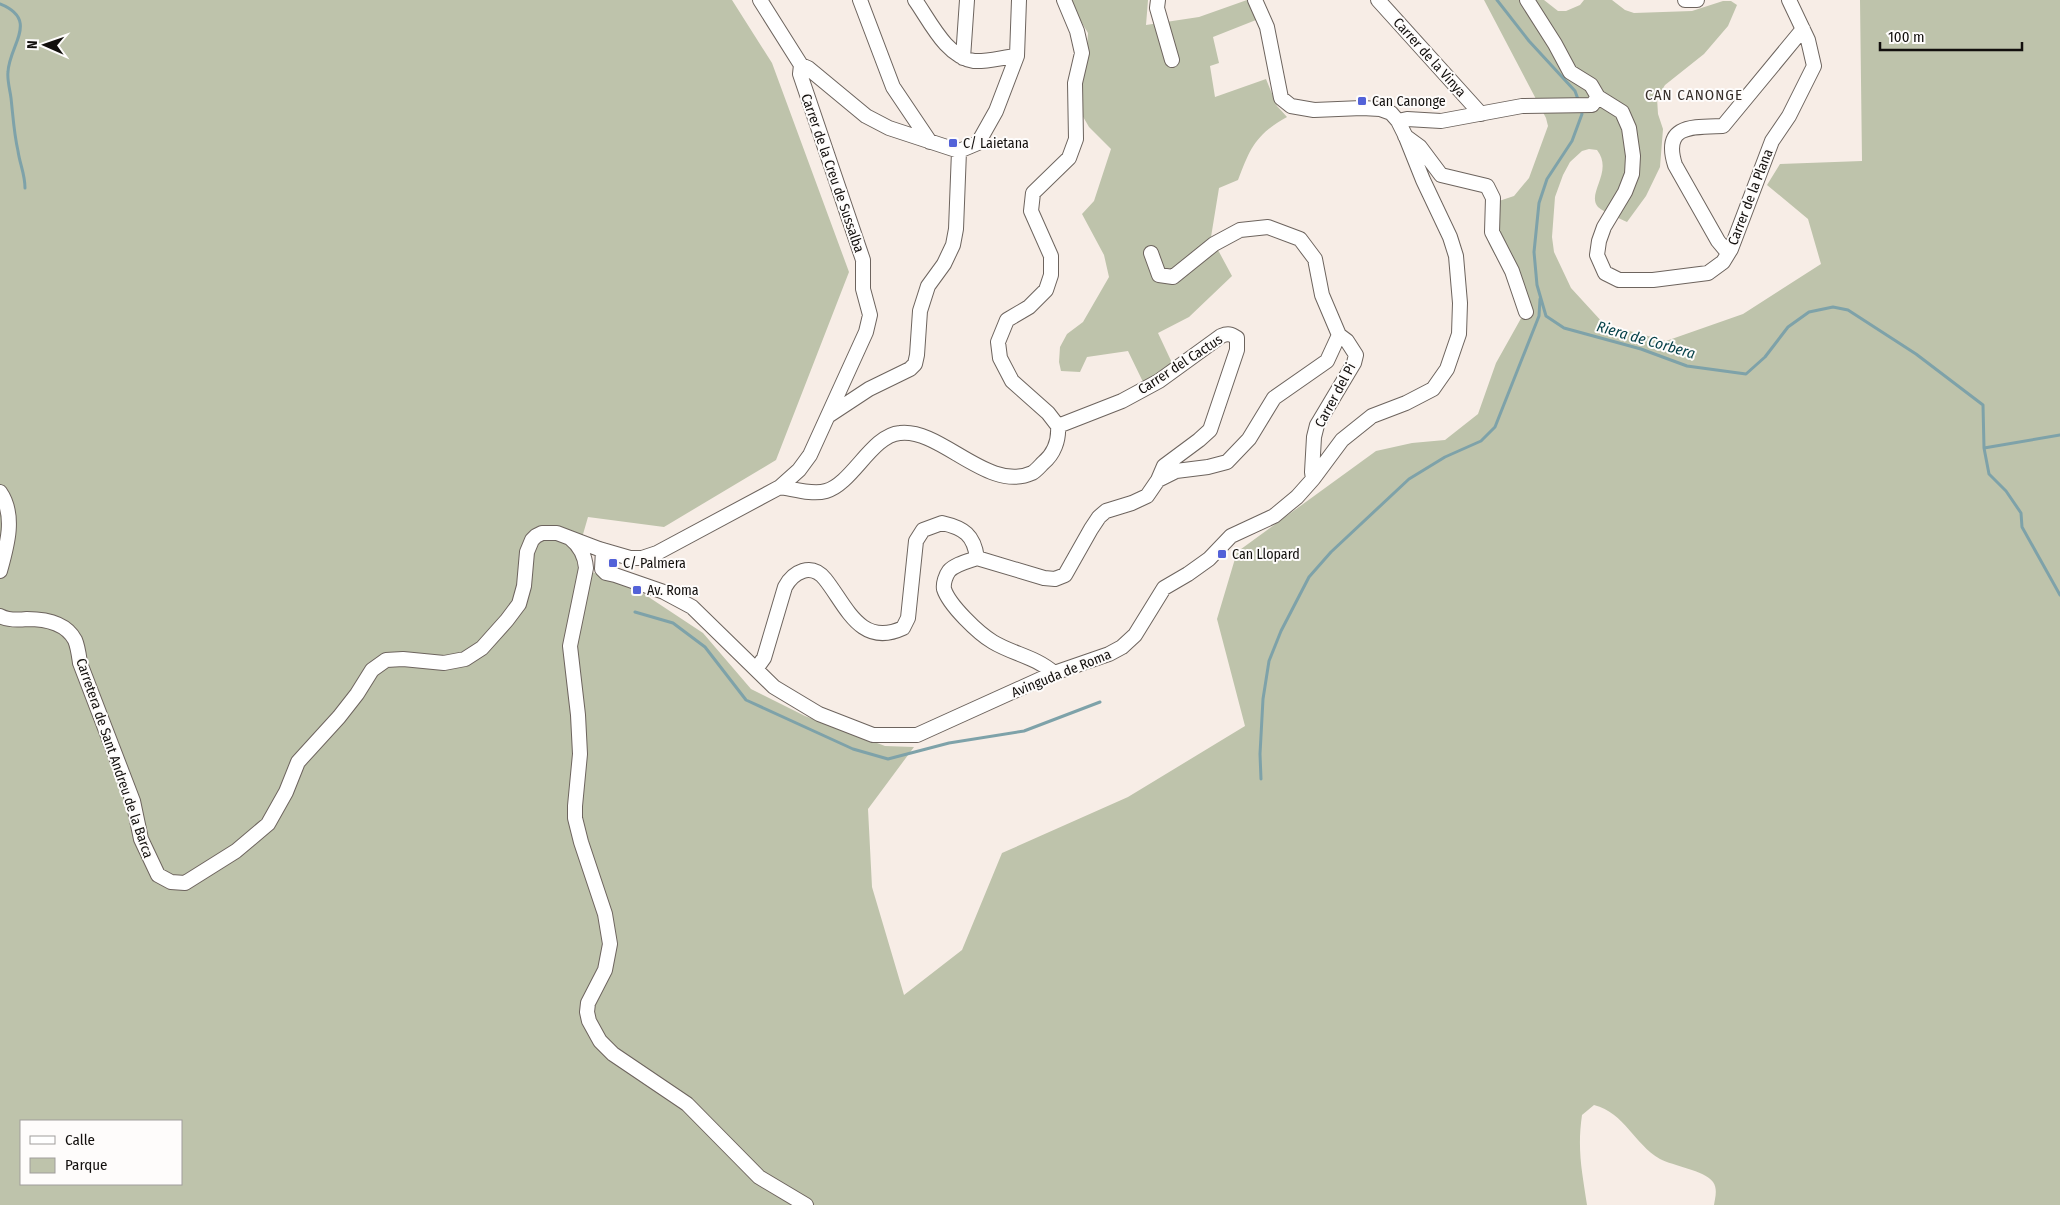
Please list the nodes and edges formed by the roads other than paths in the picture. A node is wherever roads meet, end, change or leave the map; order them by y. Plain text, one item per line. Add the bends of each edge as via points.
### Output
1 (760, 0) edge
2 (860, 0) edge
3 (915, 0) edge
4 (967, 0) edge
5 (1019, 0) edge
6 (1064, 0) edge
7 (1158, 0) edge
8 (1255, 0) edge
9 (1378, 0) edge
10 (1527, 0) edge
11 (1685, 0) edge
12 (1697, 0) edge
13 (1789, 0) edge
14 (1803, 29) junction
15 (1017, 56) junction
16 (963, 58) junction
17 (1172, 60) dead end
18 (801, 65) junction
19 (1595, 101) junction
20 (1481, 114) junction
21 (1398, 121) junction
22 (1405, 135) junction
23 (930, 142) junction
24 (959, 151) junction
25 (1151, 253) dead end
26 (1728, 253) junction
27 (1526, 312) dead end
28 (1339, 336) junction
29 (828, 416) junction
30 (1058, 426) junction
31 (1313, 479) junction
32 (1158, 480) junction
33 (780, 487) junction
34 (0, 492) edge
35 (565, 535) junction
36 (977, 558) junction
37 (585, 561) junction
38 (605, 561) junction
39 (0, 571) edge
40 (583, 585) junction
41 (0, 616) edge
42 (756, 669) junction
43 (1054, 673) junction
44 (806, 1205) edge

1 - 18 street, Carrer de la Creu de Sussalba
2 - 23 street via 893,87
3 - 16 street via 949,47
4 - 16 street
5 - 15 street
6 - 30 street via 1082,53 1075,83 1076,139 1069,158 1034,193 1031,211 1051,256 1051,275 1046,290 1007,320 998,342 1000,358 1012,381
7 - 17 street via 1157,8
8 - 21 street via 1267,27 1281,98 1291,106 1314,110 1380,109 1391,113
9 - 20 street, Carrer de la Vinya
10 - 19 street, Carrer de la Plana via 1570,72 1591,85
11 - 12 street
13 - 14 street, Carrer de la Plana
14 - 26 street, Carrer de la Plana via 1814,66 1789,116 1772,141
14 - 26 street via 1723,126 1692,126 1679,131 1674,138 1671,153 1675,165
15 - 16 street via 976,61
15 - 24 street via 996,111 978,143
18 - 23 street via 866,116
18 - 29 street, Carrer de la Creu de Sussalba via 800,74 862,260 863,289 870,315 866,332
19 - 20 street via 1575,105 1522,106
19 - 26 street, Carrer de la Plana via 1622,112 1633,156 1632,174 1625,192 1604,226 1599,241 1597,254 1605,273 1619,280 1653,280 1708,273 1723,262
20 - 21 street via 1441,121
21 - 22 street, Avinguda de Roma
22 - 27 street via 1420,146 1441,175 1487,186 1493,198 1492,232 1512,271
22 - 31 street, Avinguda de Roma via 1456,256 1459,334 1447,369 1433,389 1372,416 1342,440
23 - 24 street
24 - 29 street via 953,245 928,286 920,311 915,364
25 - 28 street, Carrer del Pi via 1159,275 1173,278 1214,244 1240,230 1268,227 1300,239 1315,258 1322,295
28 - 31 street, Carrer del Pi via 1347,341 1356,355 1317,425
28 - 32 street via 1326,361 1274,398 1249,439 1227,462 1208,468 1176,471
29 - 33 street, Carrer de la Creu de Sussalba via 805,463
30 - 32 street, Carrer del Cactus via 1122,401 1160,381 1221,336 1232,335 1237,338 1237,350 1210,430 1164,466
30 - 33 street via 1058,442 1049,458 1032,473 999,475 915,434 899,432 886,438 838,484 826,491
31 - 43 street, Avinguda de Roma via 1274,516 1231,536 1208,559 1164,588 1135,635 1122,647
32 - 36 street via 1147,496 1106,511 1099,517 1065,575 1055,579 1044,578
33 - 38 street, Carrer de la Creu de Sussalba via 657,553
34 - 39 street via 5,499 8,535
35 - 37 street via 580,547
35 - 38 street, Carretera de Sant Andreu de la Barca
35 - 41 street, Carretera de Sant Andreu de la Barca via 542,533 532,540 527,552 519,604 482,648 465,659 444,663 386,660 372,670 339,717 298,762 268,824 236,851 185,882 171,882 158,875 141,840 133,801 80,663 75,641 66,628 36,619
36 - 42 street via 975,544 964,530 942,522 923,530 916,541 908,618 903,628 884,634 850,617 818,573 797,572 785,587 764,658
36 - 43 street via 950,570 945,578 947,596 964,617 992,642 1044,664
37 - 38 street, Avinguda de Roma via 591,568
37 - 38 street via 588,552
37 - 40 street
38 - 40 street
38 - 42 street, Avinguda de Roma via 692,607
40 - 44 street via 570,646 580,754 575,818 605,914 610,944 605,970 588,1004 589,1020 600,1041 613,1054 687,1104 759,1177
42 - 43 street, Avinguda de Roma via 774,686 819,714 873,734 905,736 917,735

